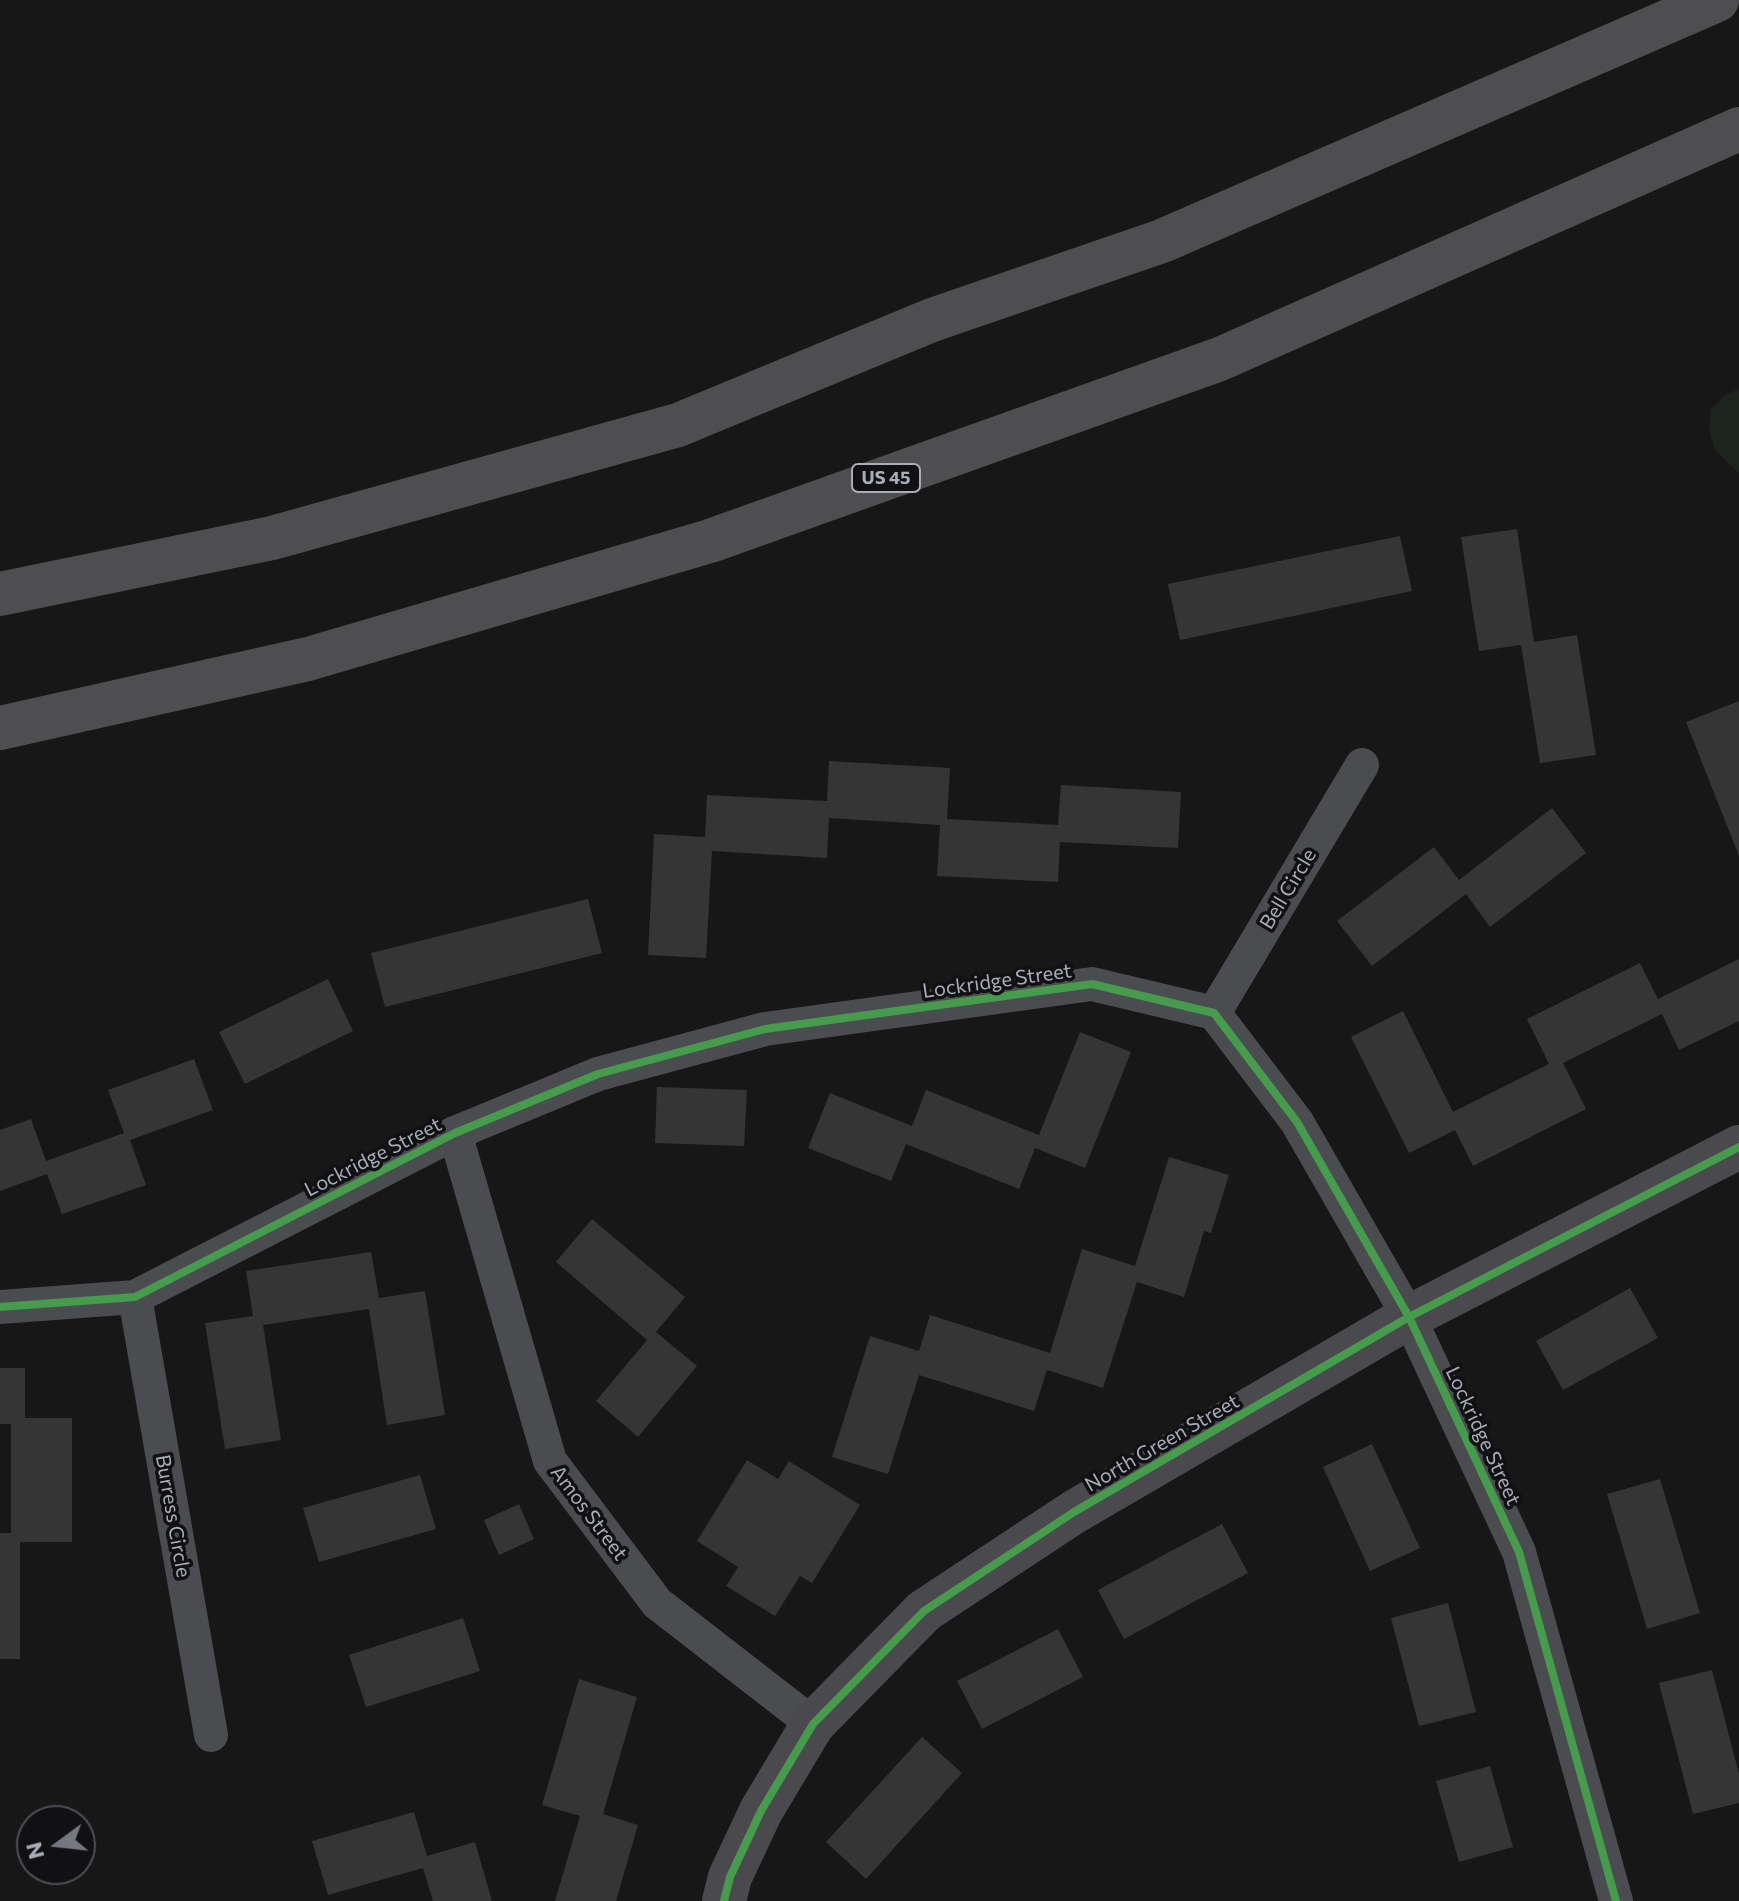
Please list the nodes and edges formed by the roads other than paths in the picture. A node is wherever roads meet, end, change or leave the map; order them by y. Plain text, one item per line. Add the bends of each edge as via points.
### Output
1 (1717, 0) edge
2 (1739, 129) edge
3 (0, 594) edge
4 (0, 728) edge
5 (1362, 765) dead end
6 (1214, 1013) junction
7 (455, 1133) junction
8 (1739, 1147) edge
9 (135, 1297) junction
10 (0, 1307) edge
11 (1409, 1317) junction
12 (813, 1724) junction
13 (211, 1735) dead end
14 (724, 1901) edge
15 (1616, 1901) edge

1 - 3 highway via 1162,241 932,320 678,425 272,538
2 - 4 highway, US 45 via 1220,359 710,541 308,659
5 - 6 street, Bell Circle
6 - 7 street, Lockridge Street via 1092,984 765,1029 598,1074
6 - 11 street, Lockridge Street via 1297,1122
7 - 9 street, Lockridge Street
7 - 12 street, Amos Street via 550,1461 657,1603
8 - 11 street, North Green Street
9 - 10 street, Lockridge Street
9 - 13 street, Burress Circle
11 - 12 street, North Green Street via 1074,1512 924,1611
11 - 15 street, Lockridge Street via 1519,1552
12 - 14 street, North Green Street via 761,1811

